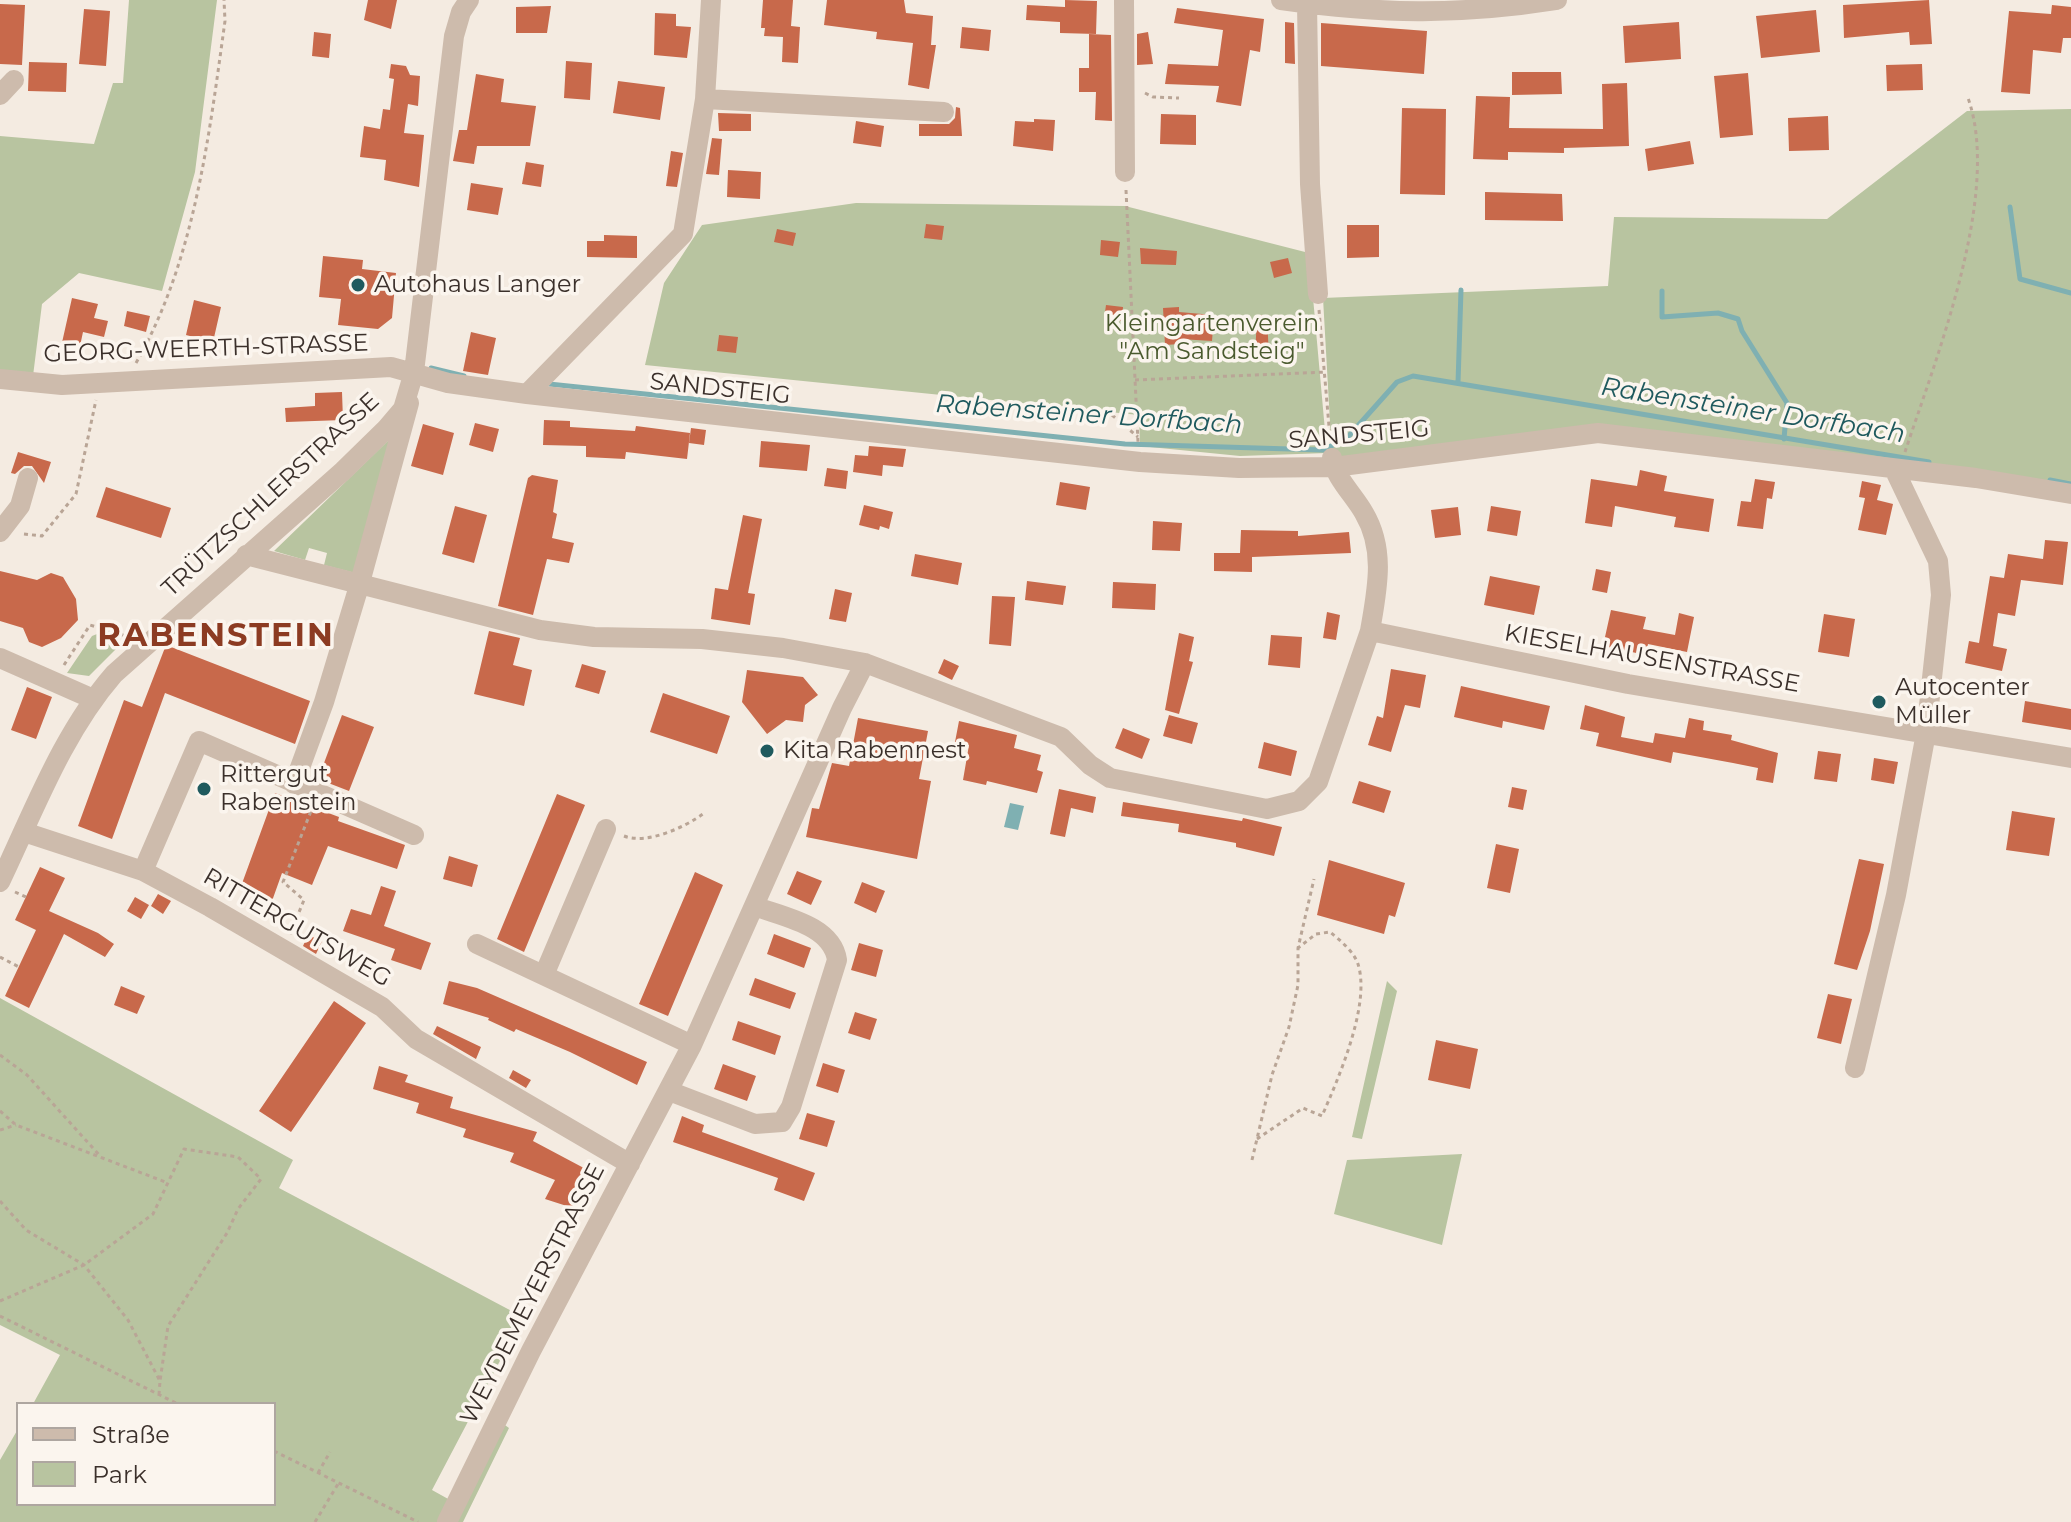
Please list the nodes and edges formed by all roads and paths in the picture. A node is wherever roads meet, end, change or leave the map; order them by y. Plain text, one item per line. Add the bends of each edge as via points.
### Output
1 (224, 0) edge
2 (469, 0) edge
3 (711, 0) edge
4 (1124, 0) edge
5 (1281, 0) edge
6 (1557, 0) edge
7 (1307, 4) junction
8 (1124, 80) junction
9 (1179, 98) dead end
10 (1968, 98) dead end
11 (705, 99) junction
12 (944, 112) dead end
13 (1125, 172) joint
14 (1318, 294) joint
15 (414, 372) junction
16 (1326, 372) junction
17 (0, 379) edge
18 (1135, 380) junction
19 (135, 381) junction
20 (103, 383) junction
21 (527, 394) junction
22 (1112, 415) dead end
23 (1332, 454) junction
24 (1900, 462) junction
25 (28, 478) dead end
26 (2071, 494) edge
27 (0, 532) edge
28 (246, 555) junction
29 (359, 586) junction
30 (1370, 631) junction
31 (148, 643) junction
32 (0, 658) edge
33 (865, 663) junction
34 (53, 682) junction
35 (93, 699) junction
36 (1926, 733) junction
37 (2071, 758) edge
38 (294, 784) junction
39 (318, 793) junction
40 (703, 814) dead end
41 (606, 829) joint
42 (24, 832) junction
43 (414, 835) dead end
44 (143, 871) junction
45 (1314, 879) dead end
46 (0, 882) edge
47 (754, 906) junction
48 (477, 944) dead end
49 (1298, 948) junction
50 (282, 952) junction
51 (0, 957) edge
52 (19, 967) dead end
53 (544, 975) junction
54 (692, 1045) junction
55 (0, 1055) edge
56 (1855, 1068) dead end
57 (669, 1091) junction
58 (0, 1111) edge
59 (16, 1125) junction
60 (0, 1130) edge
61 (1257, 1139) junction
62 (102, 1158) junction
63 (1252, 1160) dead end
64 (630, 1164) junction
65 (168, 1183) junction
66 (0, 1201) edge
67 (84, 1265) junction
68 (0, 1301) edge
69 (0, 1316) edge
70 (160, 1381) junction
71 (159, 1395) junction
72 (174, 1402) edge
73 (276, 1452) edge
74 (330, 1452) dead end
75 (318, 1473) junction
76 (338, 1483) junction
77 (315, 1522) edge
78 (418, 1522) edge
79 (447, 1522) edge

1 - 19 path via 202,179 167,293 135,366
2 - 15 street, TRÜTZSCHLERSTRASSE via 454,36
3 - 11 street
4 - 8 street
5 - 7 street
6 - 7 street via 1455,13 1382,13
7 - 14 street
8 - 9 path via 1153,97
8 - 13 street
10 - 24 path via 1977,124 1978,182 1946,326
11 - 12 street
11 - 21 street via 683,234
13 - 18 path
14 - 16 path
15 - 19 street, GEORG-WEERTH-STRASSE via 391,367
15 - 21 street, SANDSTEIG via 448,383
15 - 28 street, TRÜTZSCHLERSTRASSE via 403,409 386,429
15 - 29 street via 406,421
16 - 18 path
16 - 23 path
17 - 20 street, GEORG-WEERTH-STRASSE
18 - 22 path via 1138,437
19 - 20 street, GEORG-WEERTH-STRASSE
20 - 27 path via 91,414 76,494 42,536
21 - 23 street, SANDSTEIG via 1140,462 1239,468
23 - 24 street, SANDSTEIG via 1598,433
23 - 30 street via 1378,551
24 - 26 street, SANDSTEIG
24 - 36 street via 1938,561 1941,595
25 - 27 street via 20,506
28 - 29 street
28 - 31 street, TRÜTZSCHLERSTRASSE
29 - 33 street via 540,630 702,639
29 - 38 street
30 - 33 street via 1318,782 1299,801 1267,809 1110,778 1061,737
30 - 36 street, KIESELHAUSENSTRASSE via 1628,684
31 - 34 path via 90,625
31 - 35 street, TRÜTZSCHLERSTRASSE
32 - 34 street
33 - 47 street, WEYDEMEYERSTRASSE
34 - 35 street
35 - 42 street, TRÜTZSCHLERSTRASSE
36 - 37 street, KIESELHAUSENSTRASSE
36 - 56 street via 1896,895
38 - 39 street
38 - 44 street via 199,741
39 - 43 street
39 - 50 path via 283,882 304,900
40 - 41 path via 687,826 634,840
41 - 53 street
42 - 44 street, RITTERGUTSWEG
42 - 46 street, TRÜTZSCHLERSTRASSE
44 - 50 street, RITTERGUTSWEG
45 - 49 path
47 - 54 street, WEYDEMEYERSTRASSE
47 - 57 street via 815,929 836,949 791,1107 782,1122 755,1124
48 - 53 street
49 - 61 path via 1298,985 1289,1027
49 - 61 path via 1316,934 1330,932 1358,963 1360,988 1348,1055 1322,1116 1303,1108
50 - 64 street, RITTERGUTSWEG via 382,1007 416,1039
51 - 52 path
53 - 54 street
54 - 57 street, WEYDEMEYERSTRASSE
55 - 62 path via 27,1075
57 - 64 street, WEYDEMEYERSTRASSE
58 - 59 path
59 - 60 path
59 - 62 path
61 - 63 path
62 - 65 path
64 - 79 street, WEYDEMEYERSTRASSE
65 - 67 path via 153,1214
65 - 70 path via 184,1149 238,1157 261,1179 168,1326
66 - 67 path via 26,1230
67 - 68 path
67 - 70 path via 128,1320
69 - 71 path
70 - 71 path
71 - 72 path
73 - 75 path
74 - 75 path
75 - 76 path
76 - 77 path
76 - 78 path

